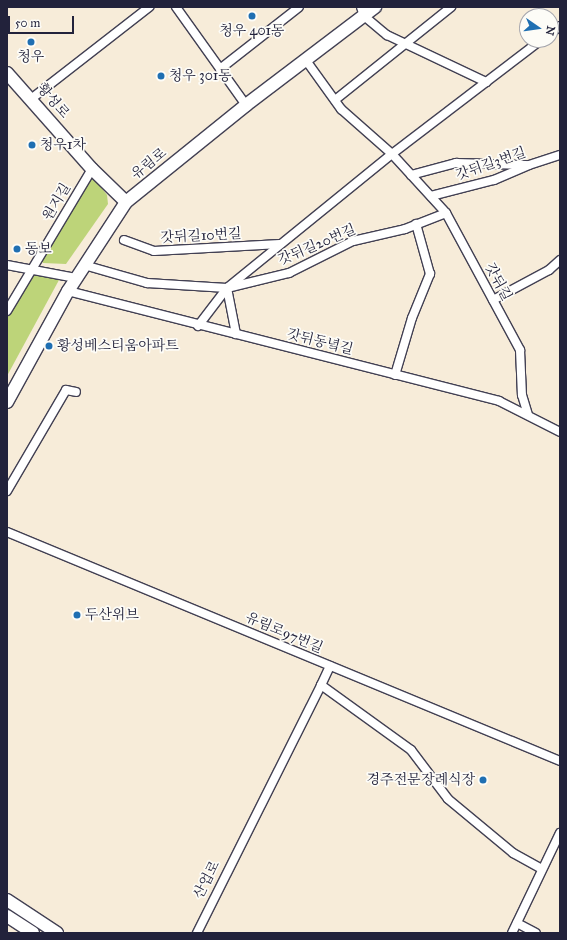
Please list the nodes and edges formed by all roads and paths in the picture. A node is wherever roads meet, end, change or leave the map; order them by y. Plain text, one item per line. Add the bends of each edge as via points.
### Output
1 (149, 7) edge
2 (176, 7) edge
3 (299, 7) edge
4 (375, 7) edge
5 (451, 7) edge
6 (362, 11) edge
7 (405, 43) junction
8 (531, 48) edge
9 (305, 59) junction
10 (220, 69) junction
11 (7, 73) edge
12 (486, 82) junction
13 (31, 99) junction
14 (335, 100) junction
15 (246, 105) junction
16 (392, 154) junction
17 (560, 155) edge
18 (529, 165) junction
19 (92, 168) junction
20 (411, 175) junction
21 (431, 196) junction
22 (126, 202) junction
23 (446, 213) junction
24 (416, 224) junction
25 (124, 240) dead end
26 (280, 244) junction
27 (560, 260) edge
28 (7, 265) edge
29 (84, 265) junction
30 (32, 270) junction
31 (76, 278) junction
32 (227, 288) junction
33 (68, 291) junction
34 (493, 300) junction
35 (10, 301) edge
36 (7, 311) edge
37 (198, 326) junction
38 (236, 334) junction
39 (394, 375) junction
40 (76, 392) dead end
41 (7, 401) edge
42 (528, 415) junction
43 (560, 432) edge
44 (7, 491) edge
45 (7, 532) edge
46 (330, 666) junction
47 (321, 685) junction
48 (560, 761) edge
49 (560, 833) edge
50 (244, 841) joint
51 (542, 869) junction
52 (7, 900) edge
53 (7, 916) edge
54 (517, 923) junction
55 (34, 933) edge
56 (57, 933) edge
57 (197, 933) edge
58 (512, 933) edge
59 (536, 933) edge

1 - 13 street
2 - 10 street
3 - 10 street
4 - 6 street, 유림로
5 - 7 street
6 - 7 street via 387,35
6 - 9 street, 유림로
7 - 12 street
7 - 14 street
8 - 12 street
9 - 14 street, 갓뒤길
9 - 15 street, 유림로
10 - 15 street
11 - 13 street, 황성로
12 - 16 street
13 - 19 street, 황성로
14 - 16 street, 갓뒤길 via 341,109
15 - 22 street, 유림로
16 - 20 street, 갓뒤길
16 - 26 street
17 - 18 street, 갓뒤길3번길
18 - 20 street via 456,163
18 - 21 street, 갓뒤길3번길 via 494,180
19 - 22 street, 황성로
19 - 30 street, 원지길
20 - 21 street, 갓뒤길
21 - 23 street, 갓뒤길
22 - 29 street, 유림로
23 - 24 street, 갓뒤길20번길
23 - 34 street, 갓뒤길
24 - 32 street, 갓뒤길20번길 via 353,241 289,273
24 - 39 street via 430,274 412,318
25 - 26 street, 갓뒤길10번길 via 154,251
26 - 32 street
27 - 34 street via 549,270
28 - 30 street
29 - 31 street, 유림로
29 - 32 street, 갓뒤길20번길 via 147,284
30 - 31 street
30 - 35 street, 원지길
31 - 33 street, 유림로
32 - 37 street
32 - 38 street
33 - 37 street, 갓뒤동녘길
33 - 41 street, 유림로
34 - 42 street, 갓뒤길 via 520,350 522,395
35 - 36 street, 원지길
37 - 38 street, 갓뒤동녘길
38 - 39 street, 갓뒤동녘길
39 - 42 street, 갓뒤동녘길 via 499,401
40 - 44 street via 66,390
42 - 43 street, 갓뒤동녘길
45 - 46 street, 유림로97번길
46 - 47 street, 유림로97번길
46 - 48 street
47 - 50 street, 유림로97번길
47 - 51 street via 411,750 448,799 513,853
49 - 51 street
50 - 57 street, 산업로
51 - 54 street
52 - 56 street
53 - 55 street
54 - 58 street
54 - 59 street

